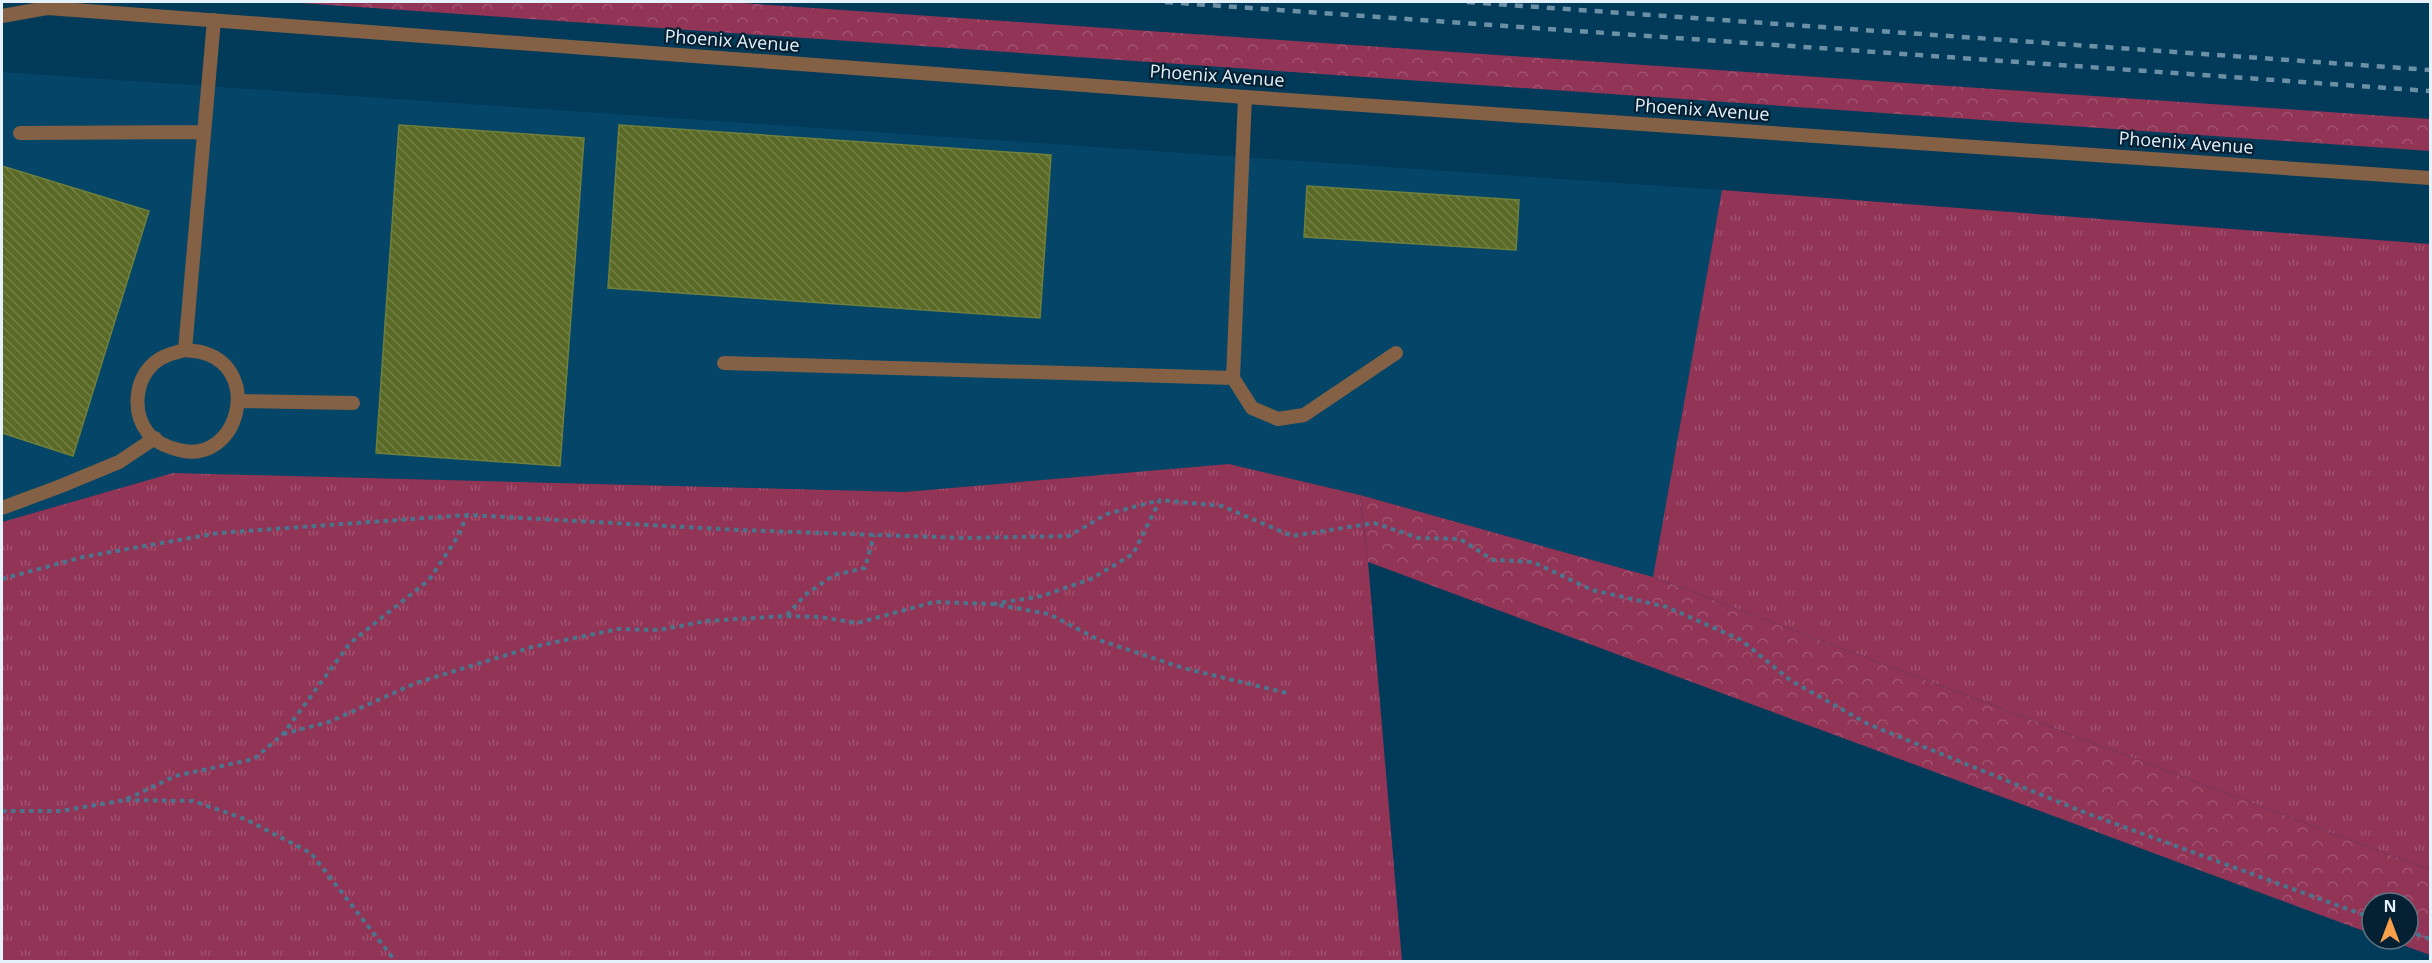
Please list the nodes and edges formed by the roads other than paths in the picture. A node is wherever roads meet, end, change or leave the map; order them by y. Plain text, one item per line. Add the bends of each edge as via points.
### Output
1 (2, 16) edge
2 (214, 20) junction
3 (1245, 97) junction
4 (204, 132) junction
5 (20, 133) dead end
6 (2430, 178) edge
7 (185, 350) junction
8 (1396, 353) dead end
9 (724, 363) dead end
10 (1233, 378) junction
11 (239, 401) junction
12 (353, 403) dead end
13 (155, 438) junction
14 (2, 508) edge

1 - 2 lane, Phoenix Avenue via 47,8
2 - 3 lane, Phoenix Avenue
2 - 4 lane
3 - 6 lane, Phoenix Avenue
3 - 10 lane
4 - 5 lane
4 - 7 lane
7 - 11 lane via 204,353 219,362 231,375
7 - 13 lane via 153,364 143,378 137,399 140,416 147,432
8 - 10 lane via 1304,415 1278,419 1252,408
9 - 10 lane
11 - 12 lane
11 - 13 lane via 227,434 203,450 177,450
13 - 14 lane via 120,462

